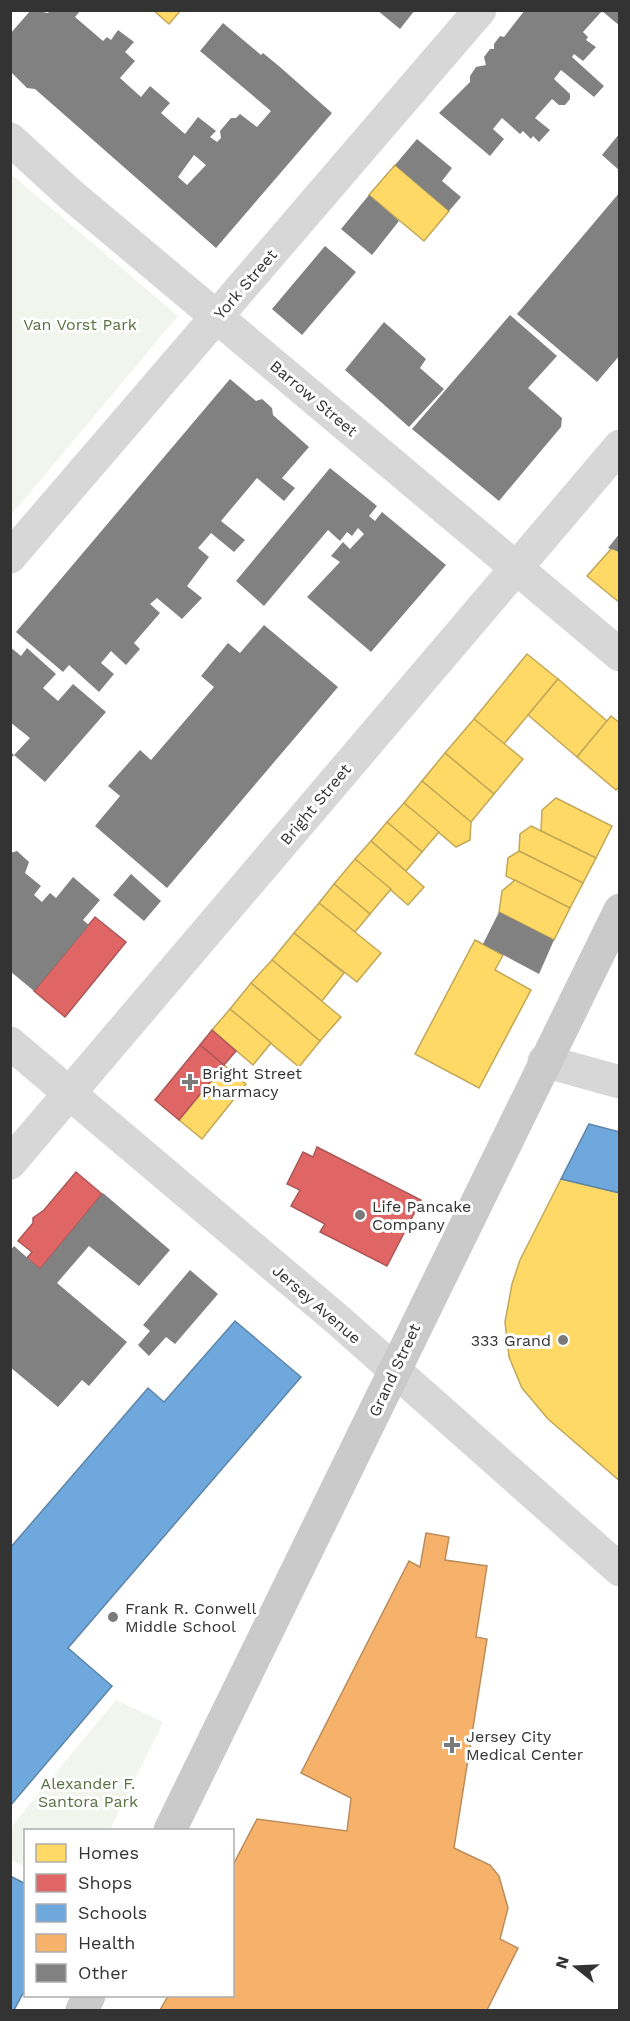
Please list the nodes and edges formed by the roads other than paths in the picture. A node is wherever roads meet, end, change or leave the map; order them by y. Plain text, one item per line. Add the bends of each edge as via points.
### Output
1 (480, 10) edge
2 (10, 139) edge
3 (217, 317) junction
4 (620, 446) edge
5 (10, 557) edge
6 (516, 567) junction
7 (620, 655) edge
8 (620, 910) edge
9 (10, 1043) edge
10 (544, 1061) junction
11 (620, 1082) edge
12 (70, 1093) junction
13 (10, 1163) edge
14 (392, 1371) junction
15 (620, 1570) edge
16 (170, 1829) edge

1 - 3 street, York Street
2 - 3 street, Barrow Street
3 - 5 street, York Street
3 - 6 street, Barrow Street
4 - 6 street, Bright Street
6 - 7 street, Barrow Street
6 - 12 street, Bright Street
8 - 10 main road, Grand Street
9 - 12 street, Jersey Avenue
10 - 11 street
10 - 14 main road, Grand Street
12 - 13 street, Bright Street
12 - 14 street, Jersey Avenue via 338,1320
14 - 15 street, Jersey Avenue
14 - 16 main road, Grand Street

